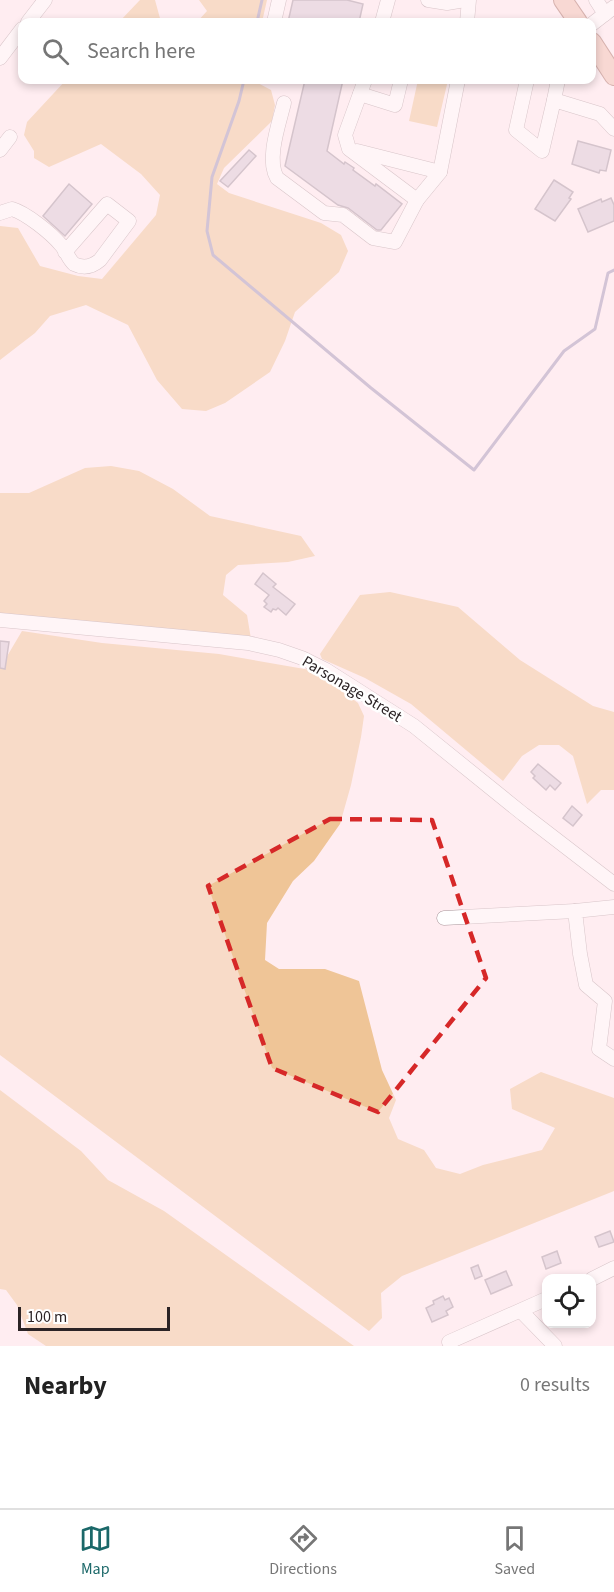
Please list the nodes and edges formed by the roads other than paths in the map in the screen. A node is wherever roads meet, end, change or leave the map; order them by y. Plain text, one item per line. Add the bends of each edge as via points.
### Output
1 (45, 0) edge
2 (279, 0) edge
3 (388, 0) edge
4 (428, 0) edge
5 (467, 0) edge
6 (563, 0) edge
7 (596, 0) edge
8 (609, 11) edge
9 (31, 18) edge
10 (275, 18) edge
11 (386, 18) edge
12 (467, 18) edge
13 (575, 18) edge
14 (596, 20) edge
15 (18, 34) edge
16 (596, 49) edge
17 (0, 58) edge
18 (614, 76) edge
19 (364, 84) edge
20 (400, 84) edge
21 (457, 84) edge
22 (525, 84) edge
23 (557, 84) edge
24 (360, 94) junction
25 (554, 100) junction
26 (284, 103) dead end
27 (614, 129) edge
28 (10, 137) dead end
29 (349, 149) junction
30 (0, 150) edge
31 (440, 172) junction
32 (417, 200) junction
33 (1, 213) edge
34 (65, 252) junction
35 (0, 620) edge
36 (614, 884) edge
37 (614, 907) edge
38 (575, 911) junction
39 (444, 918) dead end
40 (614, 1059) edge
41 (614, 1268) edge
42 (596, 1277) edge
43 (542, 1301) edge
44 (521, 1311) junction
45 (449, 1342) dead end
46 (555, 1346) edge

1 - 9 street
2 - 10 street
3 - 11 street
4 - 5 street
5 - 12 street
6 - 13 main road
7 - 8 street
8 - 14 street
15 - 17 street
16 - 18 main road
19 - 24 street
20 - 24 street via 396,105
21 - 31 street
22 - 25 street via 516,130 542,151
23 - 25 street
24 - 29 street via 345,135
25 - 27 street via 600,114
26 - 32 street via 273,171 324,213 343,215 374,238 395,242
28 - 30 street
29 - 31 street
29 - 32 street
31 - 32 street
33 - 34 street via 15,210 29,218
34 - 34 street via 74,263 91,266 100,260 129,221 107,204
35 - 36 street, Parsonage Street via 248,643 302,658 414,726
37 - 38 street
38 - 39 street
38 - 40 street via 586,986 605,1001 599,1049
41 - 42 street
43 - 44 street
44 - 45 street
44 - 46 street

